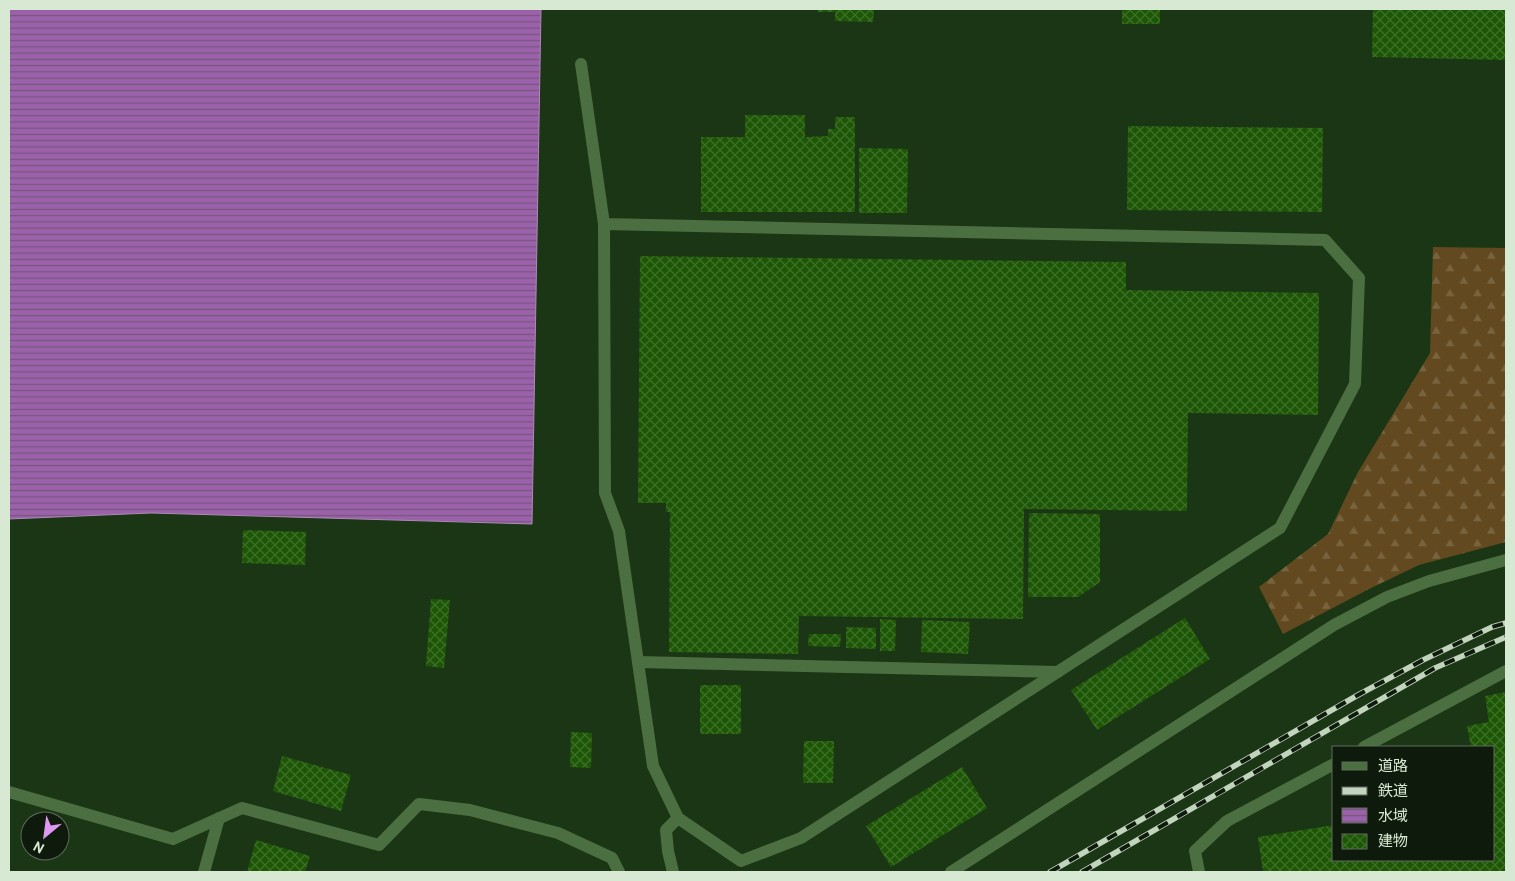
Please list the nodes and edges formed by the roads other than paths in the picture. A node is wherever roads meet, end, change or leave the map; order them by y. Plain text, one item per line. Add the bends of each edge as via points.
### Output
1 (580, 64) dead end
2 (604, 224) junction
3 (1506, 560) edge
4 (638, 662) junction
5 (1506, 670) edge
6 (1058, 672) junction
7 (1366, 746) edge
8 (1332, 765) edge
9 (9, 792) edge
10 (219, 818) junction
11 (678, 818) junction
12 (742, 867) edge
13 (204, 872) edge
14 (619, 872) edge
15 (673, 872) edge
16 (951, 872) edge
17 (1199, 872) edge

1 - 2 street
2 - 4 street via 605,493 619,531
2 - 6 street via 1325,240 1359,278 1355,384 1280,528
3 - 16 street via 1429,581 1387,597 1334,625
4 - 6 street
4 - 11 street via 652,766
5 - 7 street
6 - 12 street via 801,838
8 - 17 street via 1227,821 1195,851
9 - 10 street via 173,839
10 - 13 street
10 - 14 street via 242,808 379,844 419,804 470,810 558,833 612,858
11 - 12 street
11 - 15 street via 666,830

